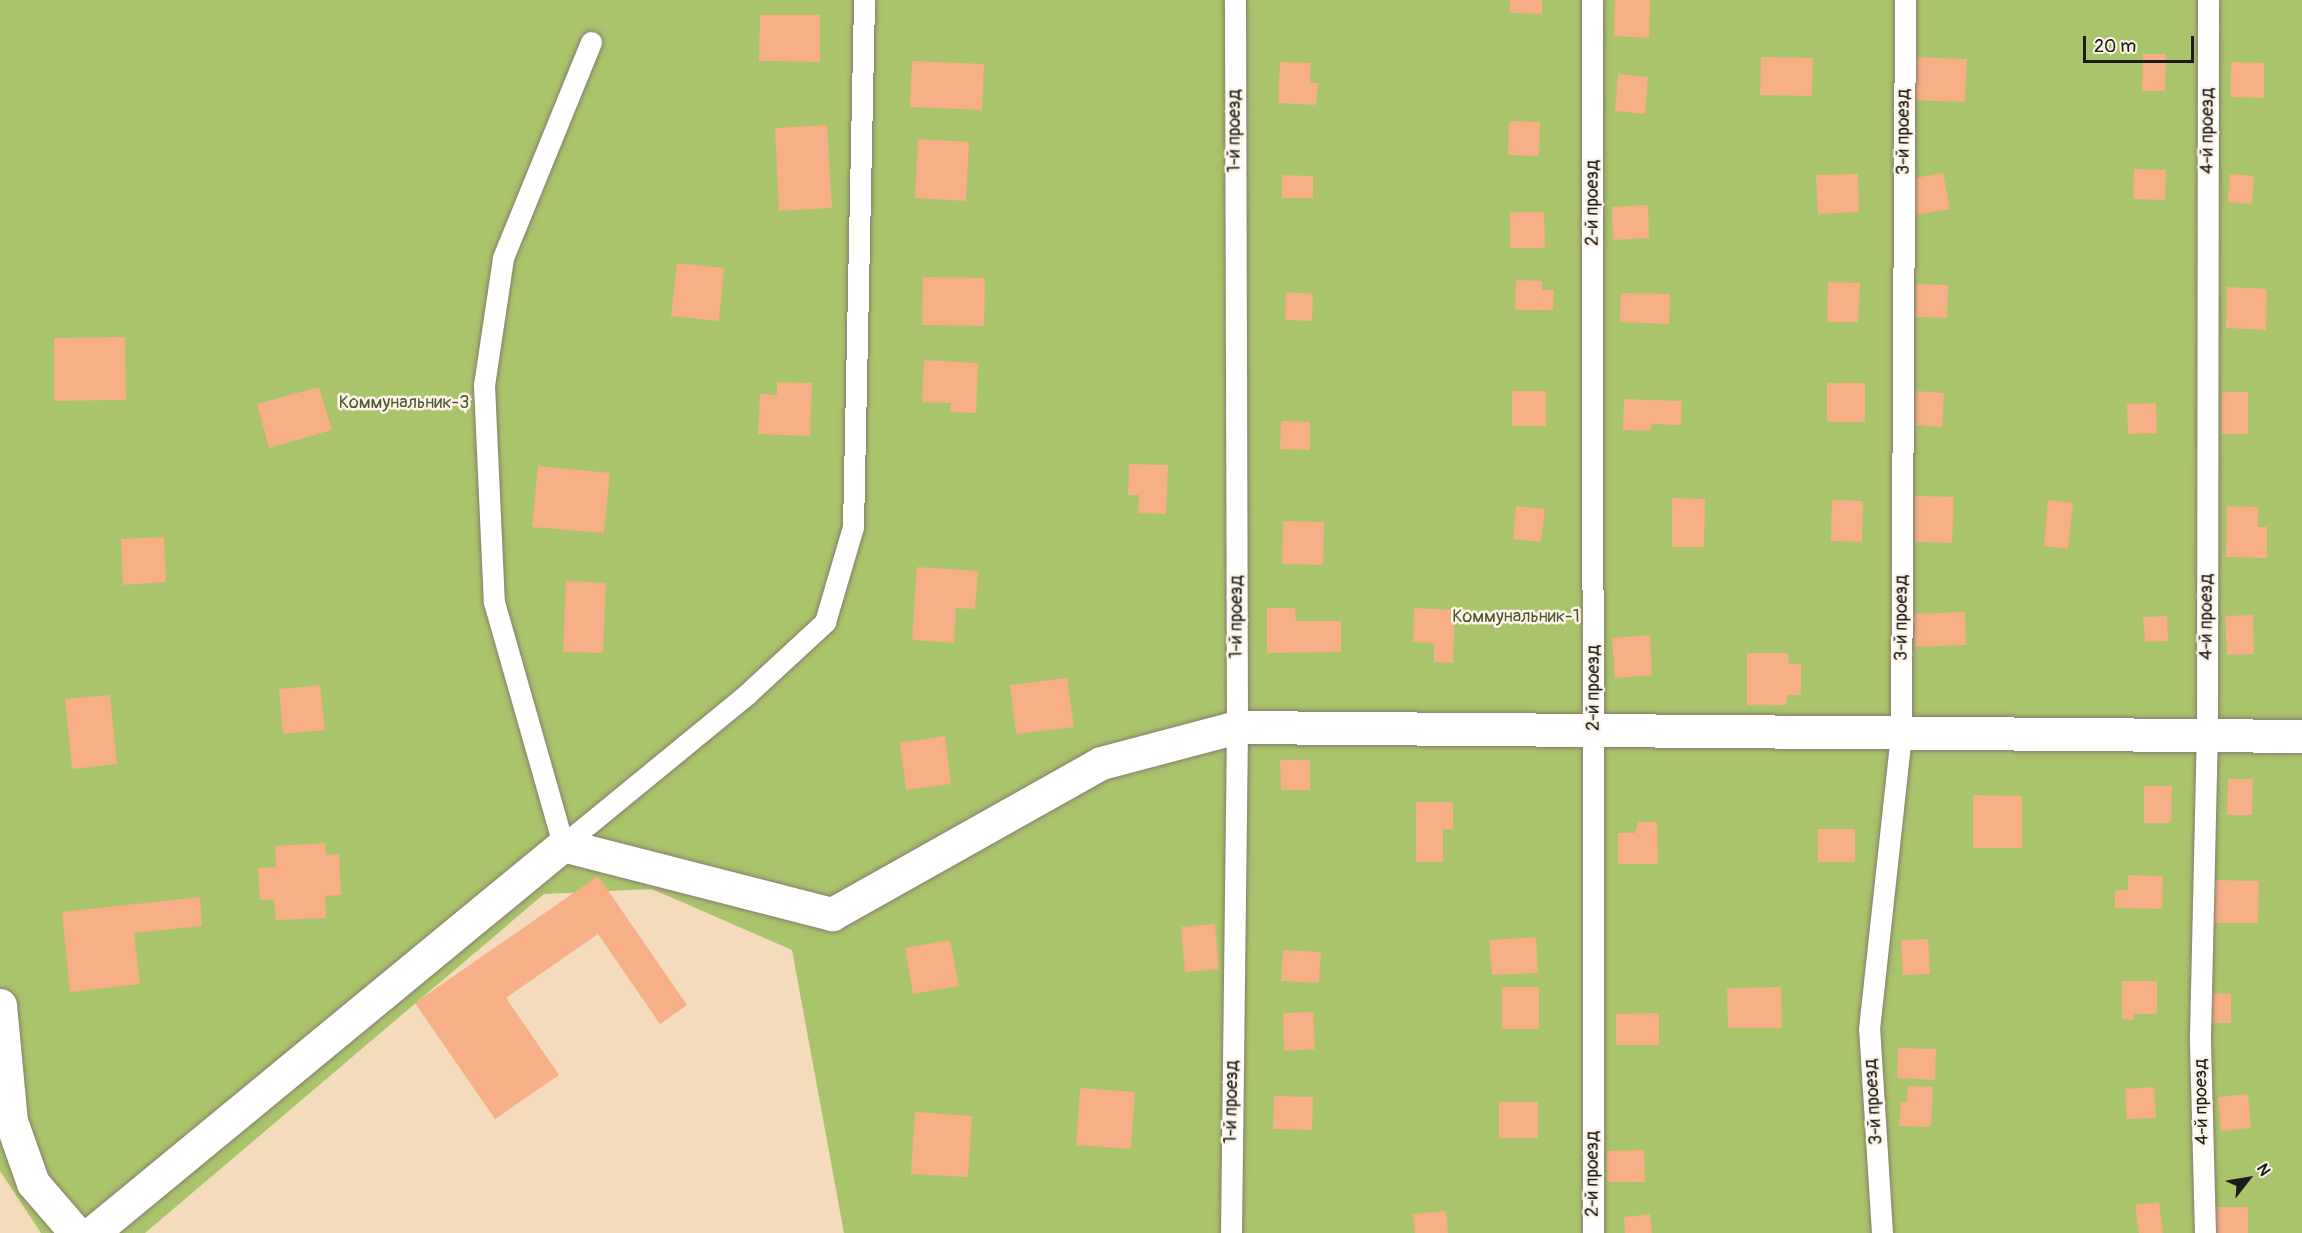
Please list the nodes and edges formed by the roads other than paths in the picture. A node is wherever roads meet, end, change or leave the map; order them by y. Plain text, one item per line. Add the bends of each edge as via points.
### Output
1 (864, 0) edge
2 (1235, 0) edge
3 (1592, 0) edge
4 (1905, 0) edge
5 (2208, 0) edge
6 (591, 42) dead end
7 (1237, 727) junction
8 (1594, 730) junction
9 (1901, 733) junction
10 (2207, 735) junction
11 (2302, 736) edge
12 (563, 845) junction
13 (0, 1005) edge
14 (76, 1233) edge
15 (92, 1233) edge
16 (1231, 1233) edge
17 (1593, 1233) edge
18 (1882, 1233) edge
19 (2205, 1233) edge

1 - 12 lane via 853,527 825,622 729,710
2 - 7 lane, 1-й проезд
3 - 8 lane, 2-й проезд
4 - 9 lane, 3-й проезд
5 - 10 lane, 4-й проезд
6 - 12 lane via 503,258 484,386 494,602
7 - 8 street
7 - 12 street via 1101,763 832,914
7 - 16 lane, 1-й проезд
8 - 9 street
8 - 17 lane, 2-й проезд
9 - 10 street
9 - 18 lane, 3-й проезд via 1869,1029
10 - 11 street
10 - 19 lane, 4-й проезд via 2200,1036
12 - 15 street
13 - 14 street via 11,1121 33,1183

